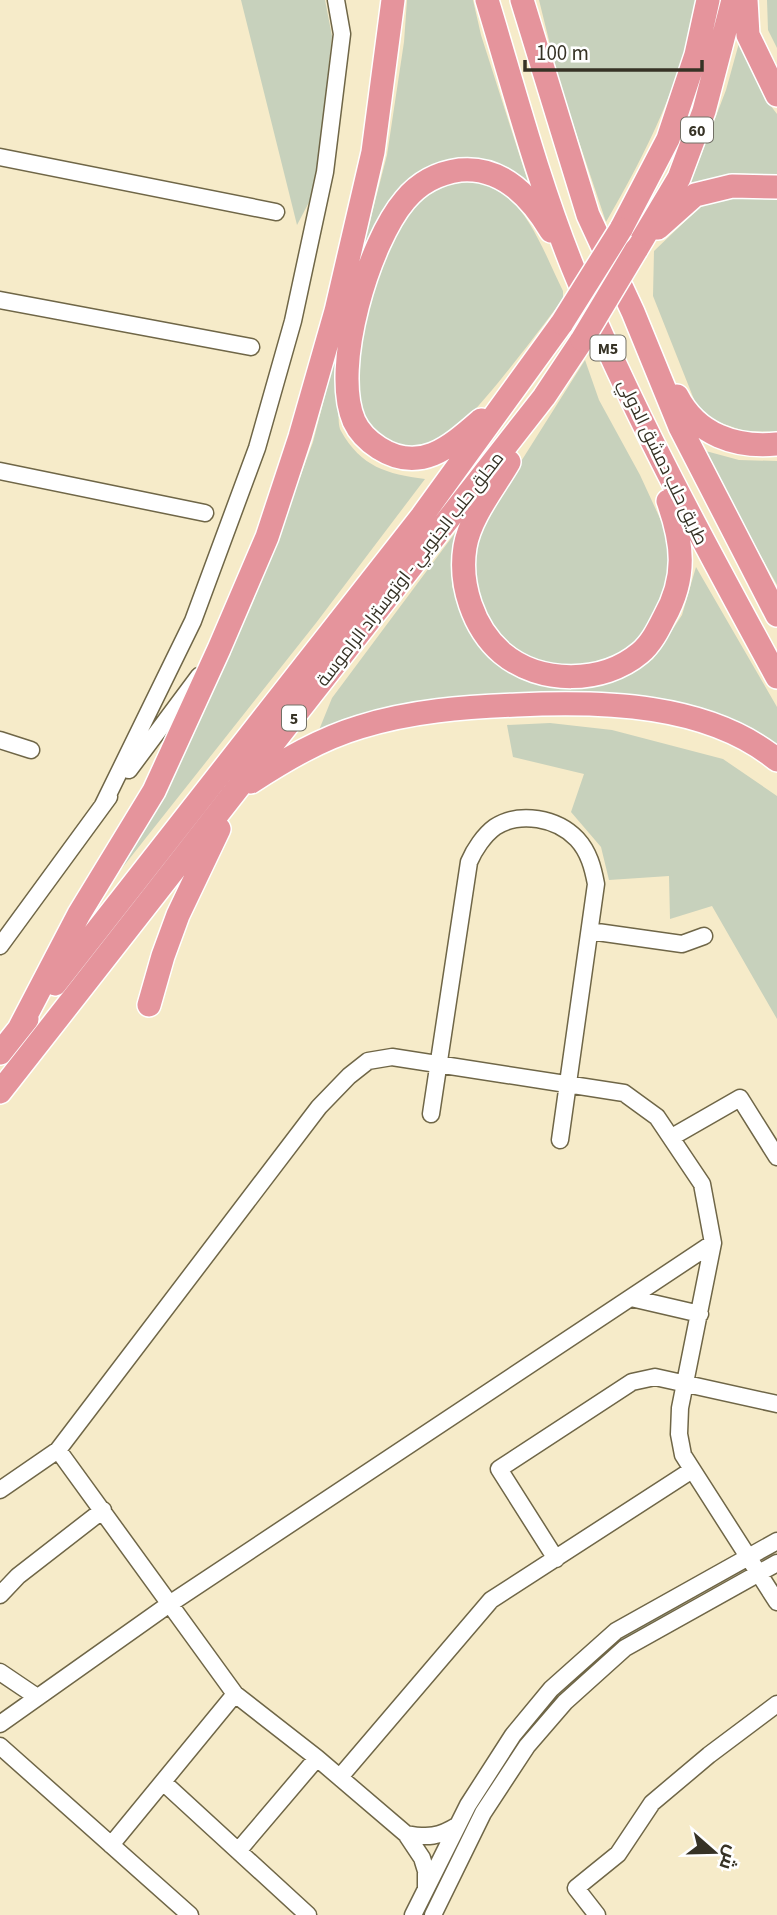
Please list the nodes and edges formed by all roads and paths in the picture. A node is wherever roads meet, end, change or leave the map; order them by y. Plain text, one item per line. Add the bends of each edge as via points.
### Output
1 (336, 0) edge
2 (393, 0) edge
3 (486, 0) edge
4 (522, 0) edge
5 (708, 0) edge
6 (733, 0) edge
7 (746, 0) edge
8 (777, 95) edge
9 (0, 157) edge
10 (777, 187) edge
11 (276, 212) dead end
12 (636, 250) junction
13 (572, 266) junction
14 (0, 300) edge
15 (633, 312) junction
16 (251, 347) dead end
17 (525, 376) junction
18 (544, 397) junction
19 (643, 425) junction
20 (777, 444) edge
21 (0, 471) edge
22 (205, 513) dead end
23 (777, 615) edge
24 (219, 649) junction
25 (777, 677) edge
26 (0, 740) edge
27 (31, 750) dead end
28 (777, 760) edge
29 (238, 790) junction
30 (103, 805) junction
31 (590, 931) junction
32 (704, 936) dead end
33 (0, 946) edge
34 (149, 1005) dead end
35 (19, 1029) junction
36 (0, 1054) edge
37 (439, 1064) junction
38 (568, 1084) junction
39 (0, 1092) edge
40 (431, 1114) dead end
41 (671, 1137) junction
42 (560, 1140) dead end
43 (777, 1157) edge
44 (713, 1243) junction
45 (631, 1298) junction
46 (700, 1314) junction
47 (685, 1384) junction
48 (777, 1404) edge
49 (58, 1450) junction
50 (692, 1470) junction
51 (0, 1490) edge
52 (103, 1510) junction
53 (777, 1541) edge
54 (748, 1557) junction
55 (556, 1559) junction
56 (777, 1563) edge
57 (759, 1573) junction
58 (0, 1595) edge
59 (777, 1602) edge
60 (168, 1605) junction
61 (0, 1672) edge
62 (235, 1694) junction
63 (37, 1698) junction
64 (777, 1704) edge
65 (0, 1724) edge
66 (0, 1746) edge
67 (317, 1758) junction
68 (340, 1777) junction
69 (163, 1782) junction
70 (458, 1825) junction
71 (406, 1834) junction
72 (111, 1845) junction
73 (238, 1851) junction
74 (426, 1889) junction
75 (190, 1915) edge
76 (308, 1915) edge
77 (413, 1915) edge
78 (433, 1915) edge
79 (597, 1915) edge

1 - 30 street via 342,34 325,172 293,321 257,448 193,621
2 - 24 highway via 373,152 336,311 267,537
3 - 13 highway, طريق حلب دمشق الدولي / M5
4 - 15 highway, طريق حلب دمشق الدولي / M5 via 588,215
5 - 17 highway, محلق حلب الجنوبي - اوتوستراد الراموسة / 5, bridge via 696,55 667,139 621,229
6 - 12 highway, 60 via 704,111 679,178
7 - 8 highway via 748,35
9 - 11 street
10 - 12 highway via 732,186 695,195
12 - 18 highway, محلق حلب الجنوبي - اوتوستراد الراموسة / 5, bridge
13 - 17 highway via 524,194 496,176 471,169 436,176 420,185 392,217 373,254 348,362 354,421 372,444 403,458 435,455 489,414
13 - 19 highway, طريق حلب دمشق الدولي / M5
14 - 16 street
15 - 20 highway via 684,410 711,434 742,445
15 - 23 highway, طريق حلب دمشق الدولي / M5 via 680,427
17 - 35 highway, محلق حلب الجنوبي - اوتوستراد الراموسة / 5 via 422,516
18 - 19 highway via 471,527 463,565 478,622 504,654 533,669 582,677 612,671 642,651 670,608 680,568 679,532
18 - 29 highway, محلق حلب الجنوبي - اوتوستراد الراموسة / 5
19 - 25 highway, طريق حلب دمشق الدولي / M5
21 - 22 street
24 - 30 street
24 - 35 highway via 154,791 79,914
26 - 27 street
28 - 29 highway via 702,721 663,711 570,703 501,705 428,711 357,728 294,755
29 - 34 highway via 178,915
29 - 39 highway, محلق حلب الجنوبي - اوتوستراد الراموسة / 5
30 - 33 street
31 - 32 street via 682,944
31 - 37 street via 596,884 591,861 577,839 540,818 517,819 495,827 471,856 466,873
31 - 38 street
35 - 36 highway, محلق حلب الجنوبي - اوتوستراد الراموسة / 5
37 - 38 street
37 - 40 street
37 - 49 street via 391,1057 368,1061 349,1076 319,1107
38 - 41 street via 624,1093 657,1117
38 - 42 street
41 - 43 street via 740,1098
41 - 44 street via 702,1184
44 - 45 street
44 - 46 street
45 - 46 street
45 - 60 street
46 - 47 street
47 - 48 street
47 - 50 street via 679,1434
47 - 55 street via 655,1377 632,1382 499,1469
49 - 51 street
49 - 52 street
50 - 54 street
50 - 55 street
52 - 58 street
52 - 60 street
53 - 54 street
54 - 57 street
54 - 70 street via 616,1631 551,1689 513,1735
55 - 68 street via 491,1600
56 - 57 street
57 - 59 street
57 - 78 street via 625,1648 565,1702 527,1746 483,1813
60 - 62 street
60 - 63 street
61 - 63 street
62 - 67 street
62 - 69 street
63 - 65 street
64 - 79 street via 652,1803 618,1854 576,1888
66 - 72 street
67 - 68 street
67 - 73 street
68 - 71 street
69 - 72 street
69 - 73 street
70 - 71 street via 432,1838
70 - 74 street
71 - 74 street via 422,1858
72 - 75 street
73 - 76 street
74 - 77 street

